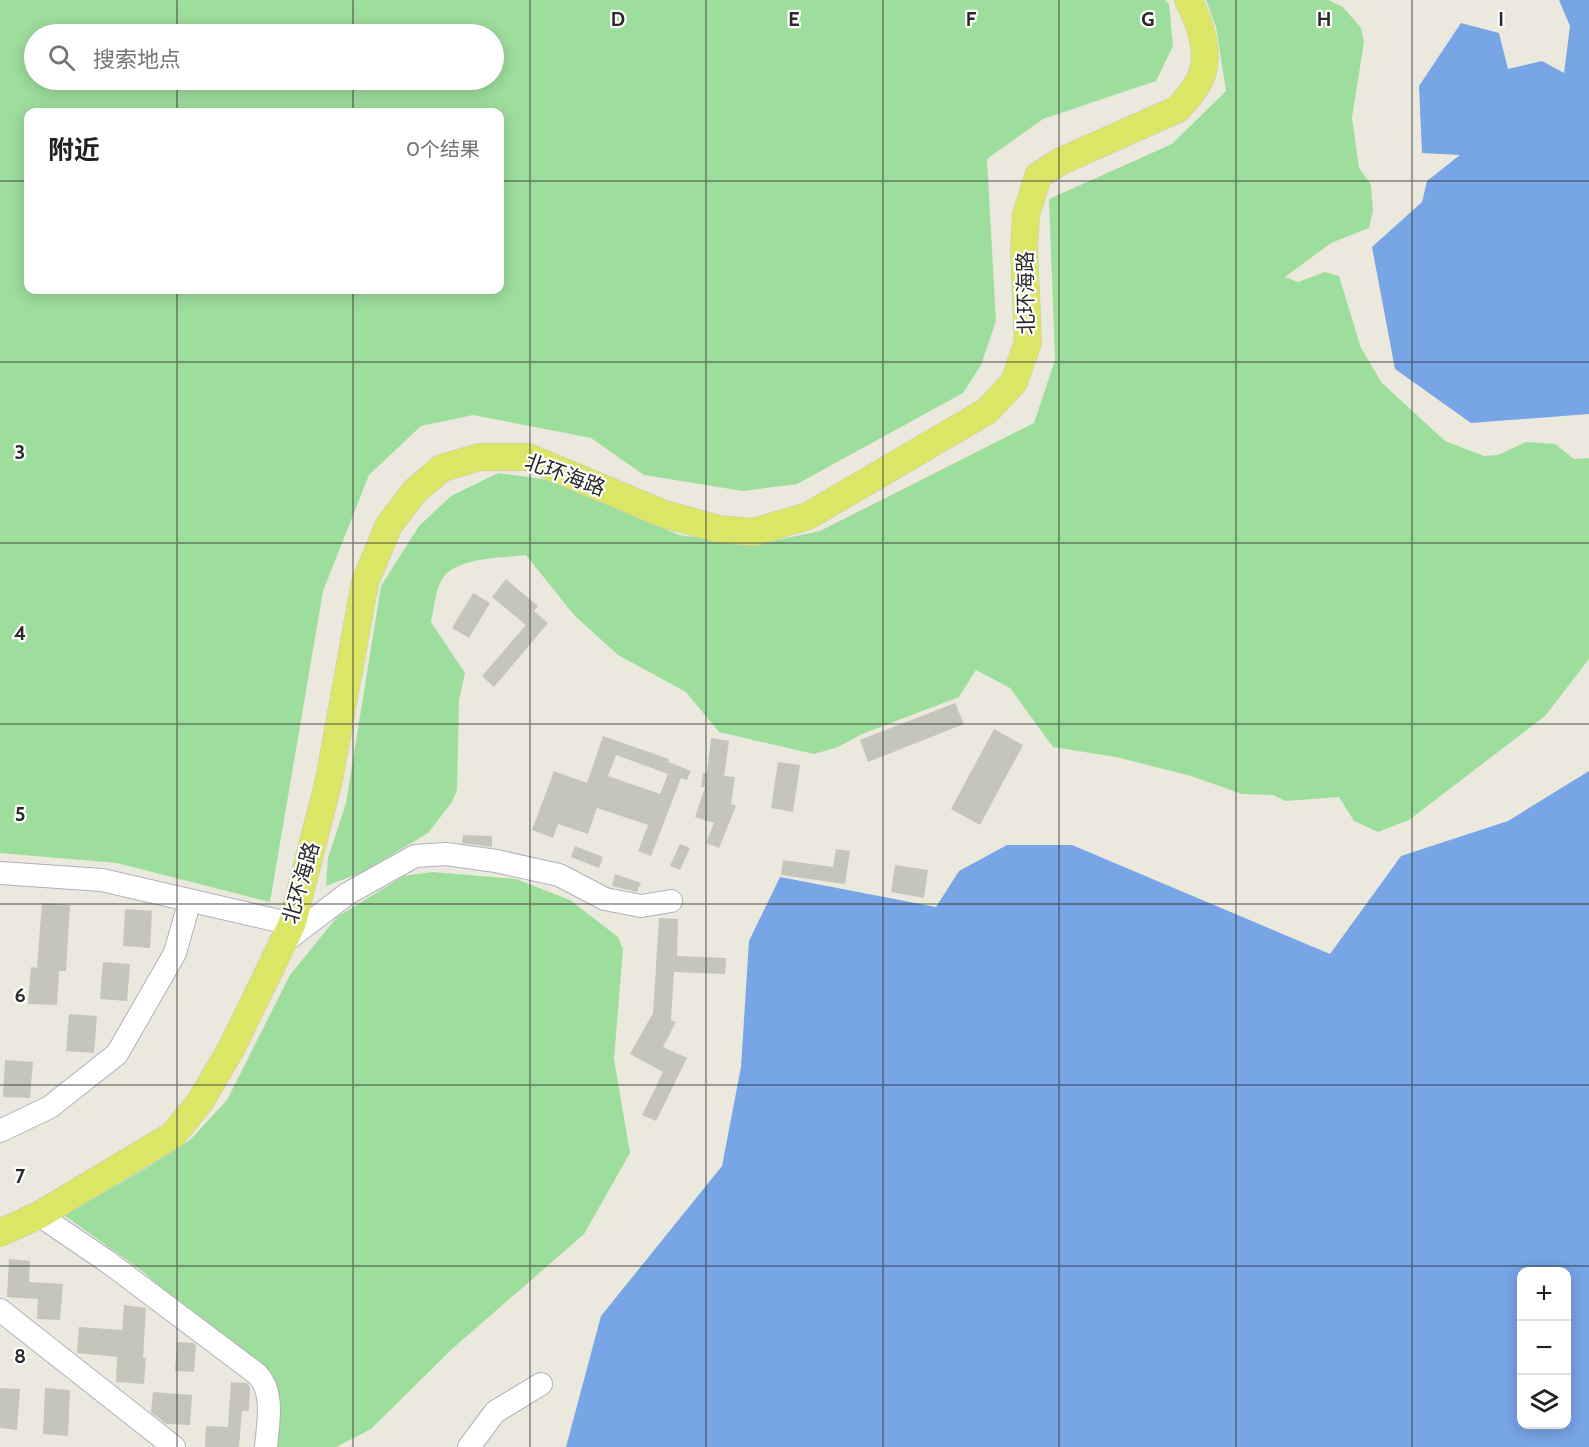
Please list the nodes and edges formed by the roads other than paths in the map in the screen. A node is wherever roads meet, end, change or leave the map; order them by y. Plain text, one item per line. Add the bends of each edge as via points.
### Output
1 (1188, 0) edge
2 (0, 873) edge
3 (190, 900) junction
4 (671, 901) dead end
5 (287, 933) junction
6 (0, 1131) edge
7 (39, 1215) junction
8 (0, 1233) edge
9 (0, 1310) edge
10 (541, 1384) dead end
11 (174, 1447) edge
12 (266, 1447) edge
13 (469, 1447) edge

1 - 5 main road, 北环海路 via 1204,48 1203,72 1178,109 1059,162 1038,176 1026,215 1028,342 1014,382 987,411 808,516 754,532 719,529 664,514 528,457 480,457 442,468 415,491 389,525 365,582 329,780
2 - 3 lane via 102,880
3 - 5 lane
3 - 6 lane via 175,953 117,1054 50,1107
4 - 5 lane via 641,906 605,899 559,875 496,861 446,854 416,856
5 - 7 main road, 北环海路 via 226,1058 200,1102 173,1135
7 - 8 main road, 北环海路
7 - 12 lane via 108,1262 265,1382 269,1401
9 - 11 lane
10 - 13 lane via 495,1412

